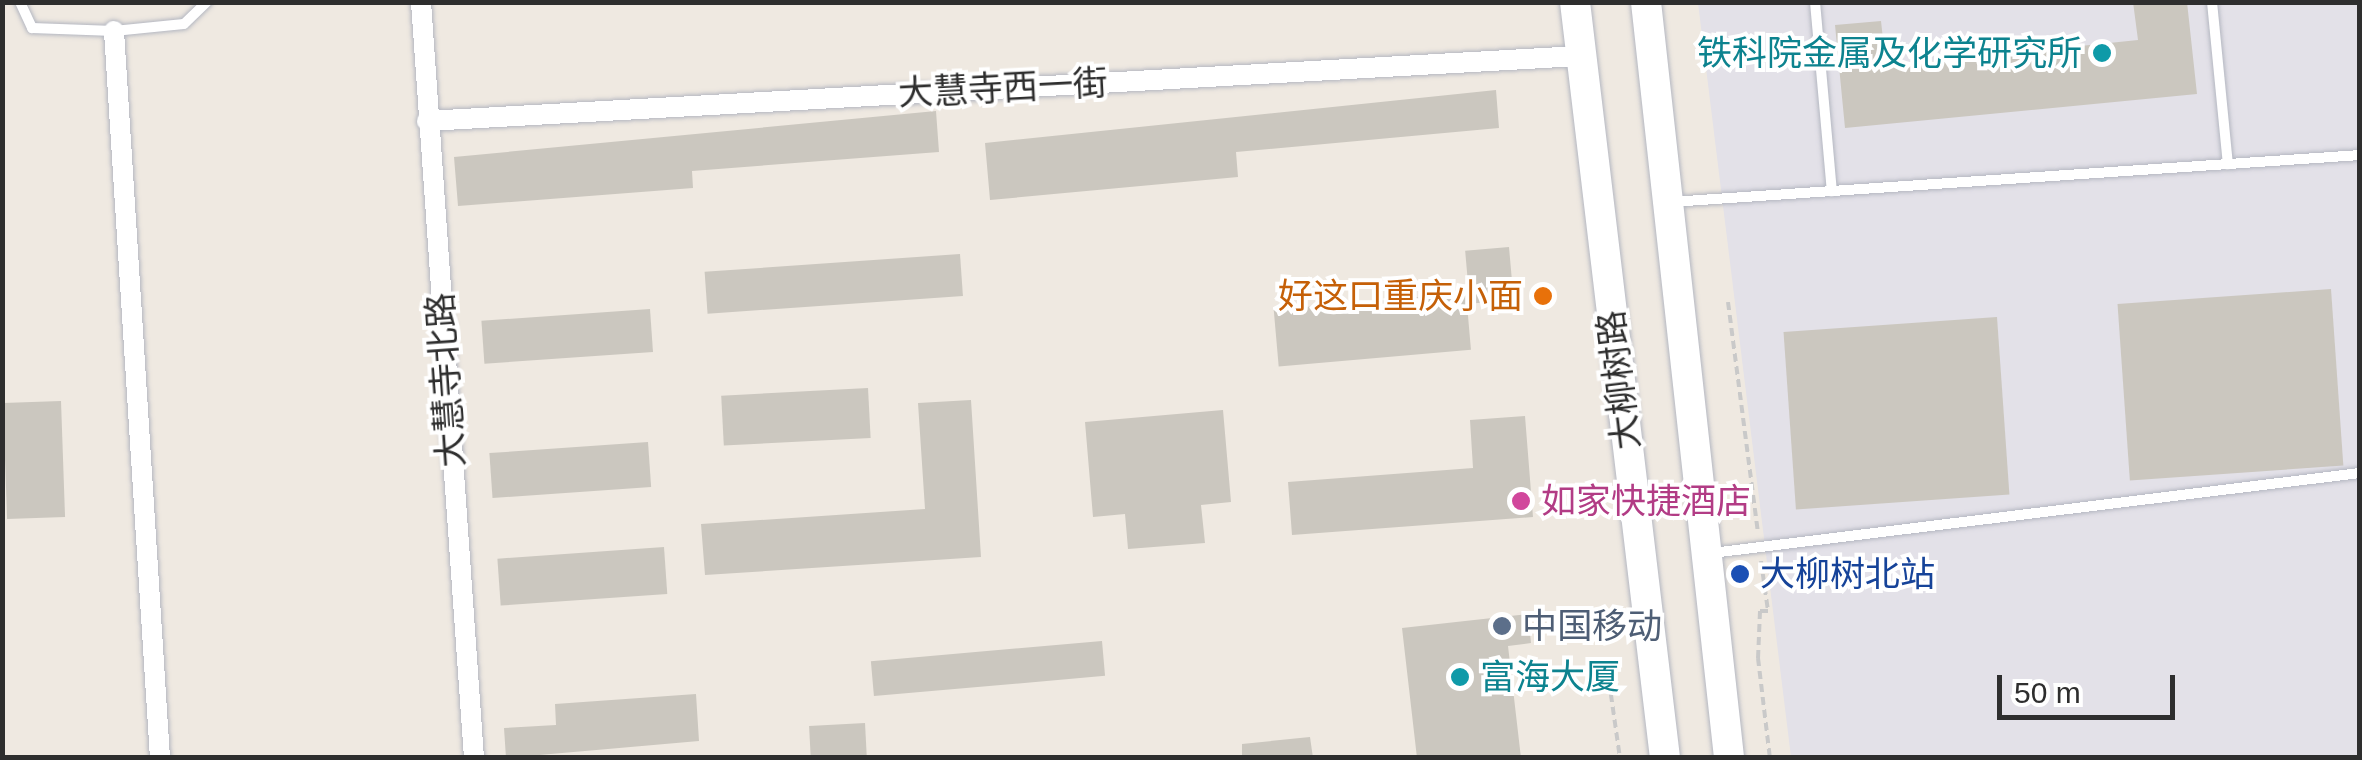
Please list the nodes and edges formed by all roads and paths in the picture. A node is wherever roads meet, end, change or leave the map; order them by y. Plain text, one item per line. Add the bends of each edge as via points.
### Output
1 (20, 2) edge
2 (208, 2) edge
3 (421, 2) edge
4 (1575, 2) edge
5 (1646, 2) edge
6 (1815, 2) edge
7 (2212, 2) edge
8 (114, 31) junction
9 (1580, 56) junction
10 (427, 121) junction
11 (2360, 155) edge
12 (2228, 164) junction
13 (1832, 192) junction
14 (1670, 202) junction
15 (1728, 302) dead end
16 (2360, 473) edge
17 (1760, 546) junction
18 (1712, 553) junction
19 (1609, 681) dead end
20 (1770, 757) edge
21 (160, 758) edge
22 (474, 758) edge
23 (1620, 758) edge
24 (1665, 758) edge
25 (1729, 758) edge
26 (1756, 758) edge

1 - 8 lane via 32,28
2 - 8 lane via 184,24
3 - 10 street, 大慧寺北路
4 - 9 main road, 大柳树路
5 - 14 main road, 大柳树路
6 - 13 lane
7 - 12 lane
8 - 21 street
9 - 10 street, 大慧寺西一街
9 - 24 main road, 大柳树路
10 - 22 street, 大慧寺北路
11 - 12 lane
12 - 13 lane
13 - 14 lane
14 - 18 main road, 大柳树路
15 - 17 path
16 - 17 lane
17 - 18 lane
17 - 20 path via 1768,611 1760,611 1758,658
18 - 25 main road, 大柳树路
19 - 23 path
20 - 26 path

